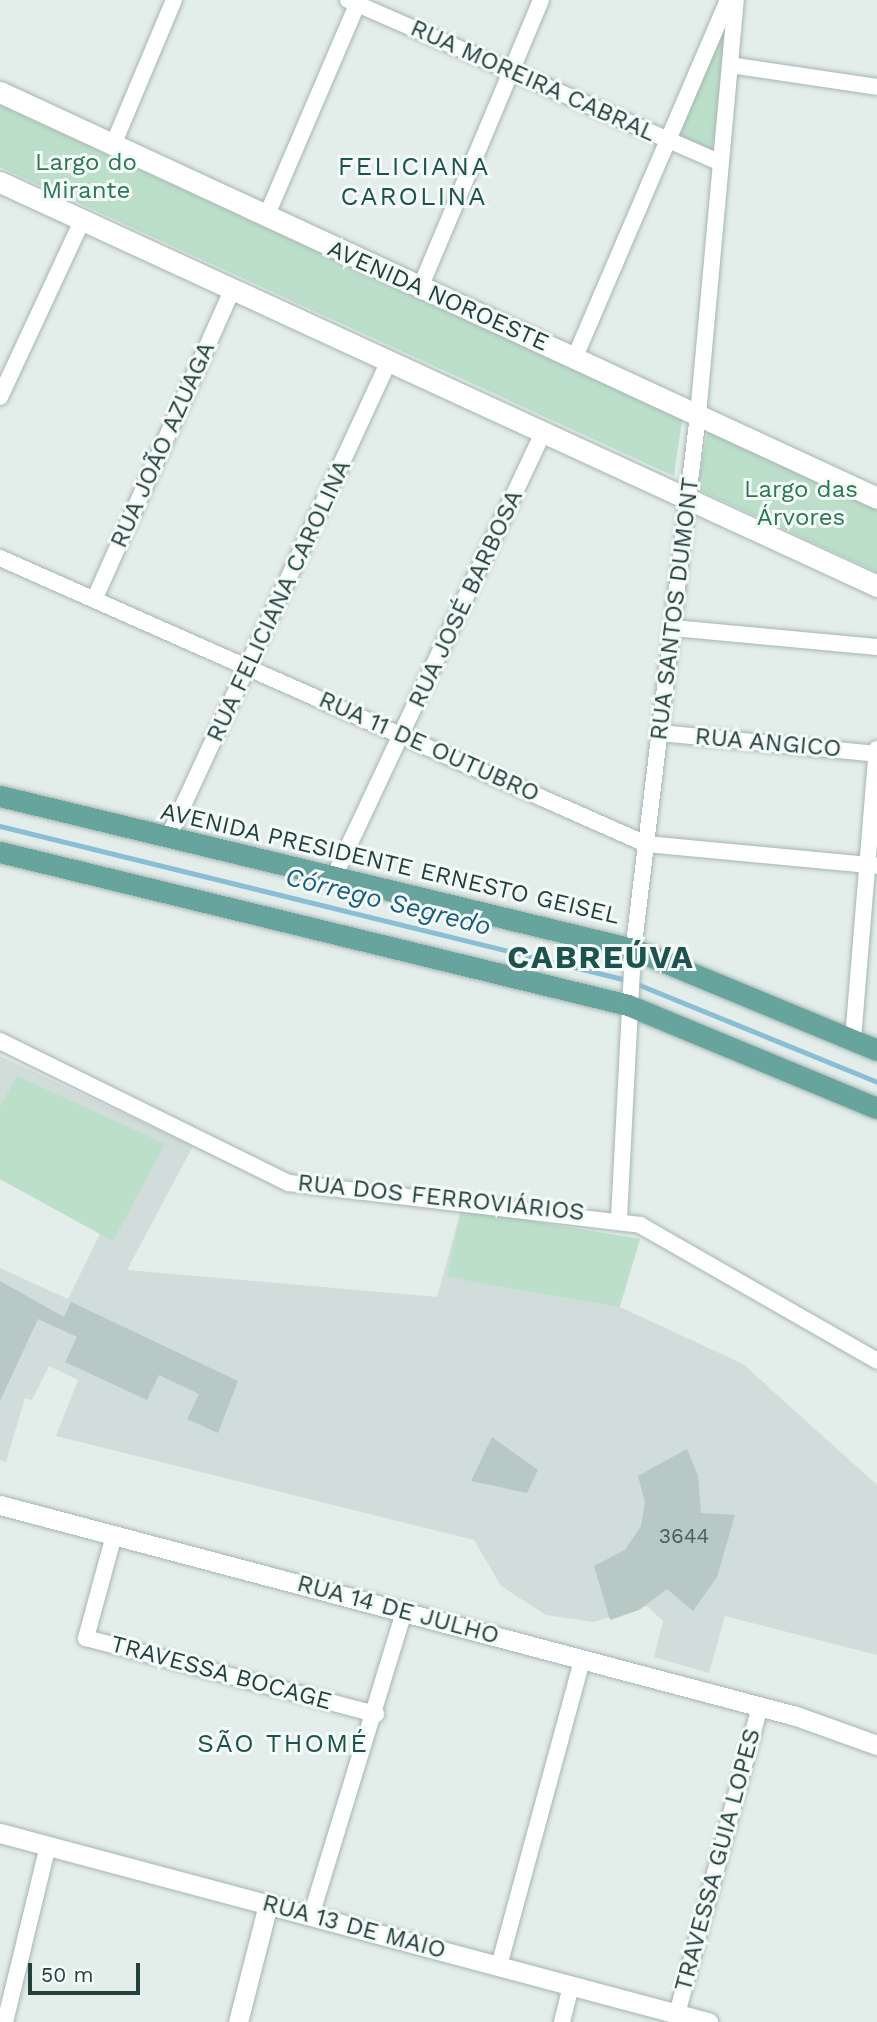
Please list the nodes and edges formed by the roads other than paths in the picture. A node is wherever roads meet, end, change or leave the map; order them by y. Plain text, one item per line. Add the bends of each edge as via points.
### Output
1 (174, 0) edge
2 (541, 0) edge
3 (728, 0) edge
4 (736, 0) edge
5 (354, 1) edge
6 (730, 65) junction
7 (511, 71) junction
8 (877, 87) edge
9 (0, 92) edge
10 (668, 140) junction
11 (113, 145) junction
12 (719, 162) junction
13 (0, 182) edge
14 (266, 217) junction
15 (81, 223) junction
16 (420, 288) junction
17 (231, 292) junction
18 (575, 357) junction
19 (388, 363) junction
20 (0, 397) edge
21 (698, 415) junction
22 (543, 432) junction
23 (688, 497) junction
24 (877, 498) edge
25 (0, 558) edge
26 (877, 586) edge
27 (95, 598) junction
28 (673, 628) junction
29 (877, 647) edge
30 (249, 670) junction
31 (660, 733) junction
32 (404, 734) junction
33 (877, 752) edge
34 (0, 796) edge
35 (168, 838) junction
36 (646, 844) junction
37 (0, 852) edge
38 (874, 866) edge
39 (333, 879) junction
40 (633, 951) junction
41 (629, 1002) junction
42 (853, 1039) junction
43 (0, 1041) edge
44 (877, 1050) edge
45 (877, 1108) edge
46 (619, 1218) junction
47 (877, 1361) edge
48 (0, 1505) edge
49 (114, 1535) junction
50 (404, 1612) junction
51 (582, 1660) junction
52 (760, 1707) junction
53 (376, 1714) junction
54 (796, 1716) junction
55 (877, 1736) edge
56 (877, 1745) edge
57 (0, 1833) edge
58 (48, 1846) junction
59 (268, 1904) junction
60 (312, 1916) junction
61 (499, 1966) junction
62 (571, 1986) junction
63 (677, 2014) junction
64 (701, 2021) edge
65 (5, 2022) edge
66 (239, 2022) edge
67 (562, 2022) edge

1 - 11 street
2 - 7 street
3 - 10 street
4 - 6 street, RUA SANTOS DUMONT
5 - 7 street, RUA MOREIRA CABRAL
5 - 14 street
6 - 8 street
6 - 12 street, RUA SANTOS DUMONT
7 - 10 street, RUA MOREIRA CABRAL
7 - 16 street
9 - 11 main road, AVENIDA NOROESTE
10 - 12 street, RUA MOREIRA CABRAL
10 - 18 street
11 - 14 main road, AVENIDA NOROESTE
12 - 21 street, RUA SANTOS DUMONT
13 - 15 main road
14 - 16 main road, AVENIDA NOROESTE
15 - 17 main road
15 - 20 street
16 - 18 main road, AVENIDA NOROESTE
17 - 19 main road
17 - 27 street, RUA JOÃO AZUAGA
18 - 21 main road, AVENIDA NOROESTE
19 - 22 main road
19 - 30 street, RUA FELICIANA CAROLINA
21 - 23 street, RUA SANTOS DUMONT
21 - 24 main road, AVENIDA NOROESTE
22 - 23 main road
22 - 32 street, RUA JOSÉ BARBOSA
23 - 26 main road
23 - 28 street, RUA SANTOS DUMONT
25 - 27 street, RUA 11 DE OUTUBRO
27 - 30 street, RUA 11 DE OUTUBRO
28 - 29 street
28 - 31 street, RUA SANTOS DUMONT
30 - 32 street, RUA 11 DE OUTUBRO
30 - 35 street, RUA FELICIANA CAROLINA
31 - 33 street, RUA ANGICO
31 - 36 street, RUA SANTOS DUMONT
32 - 36 street, RUA 11 DE OUTUBRO
32 - 39 street, RUA JOSÉ BARBOSA
33 - 38 street
34 - 35 main road, AVENIDA PRESIDENTE ERNESTO GEISEL
35 - 39 main road, AVENIDA PRESIDENTE ERNESTO GEISEL
36 - 38 street, RUA 11 DE OUTUBRO
36 - 40 street, RUA SANTOS DUMONT
37 - 41 main road
38 - 42 street
39 - 40 main road, AVENIDA PRESIDENTE ERNESTO GEISEL
40 - 41 street, RUA SANTOS DUMONT
40 - 42 main road, AVENIDA PRESIDENTE ERNESTO GEISEL
41 - 45 main road
41 - 46 street, RUA SANTOS DUMONT
42 - 44 main road, AVENIDA PRESIDENTE ERNESTO GEISEL
43 - 46 street, RUA DOS FERROVIÁRIOS via 289,1183
46 - 47 street, RUA DOS FERROVIÁRIOS
48 - 49 street, RUA 14 DE JULHO
49 - 50 street, RUA 14 DE JULHO
49 - 53 street, TRAVESSA BOCAGE via 86,1637
50 - 51 street, RUA 14 DE JULHO
50 - 53 street
51 - 52 street, RUA 14 DE JULHO
51 - 61 street
52 - 54 street, RUA 14 DE JULHO
52 - 63 street, TRAVESSA GUIA LOPES
53 - 60 street
54 - 55 street, RUA 14 DE JULHO
54 - 56 street, RUA 14 DE JULHO
57 - 58 street, RUA 13 DE MAIO
58 - 59 street, RUA 13 DE MAIO
58 - 65 street
59 - 60 street, RUA 13 DE MAIO
59 - 66 street
60 - 61 street, RUA 13 DE MAIO
61 - 62 street, RUA 13 DE MAIO
62 - 63 street, RUA 13 DE MAIO
62 - 67 street
63 - 64 street, RUA 13 DE MAIO

